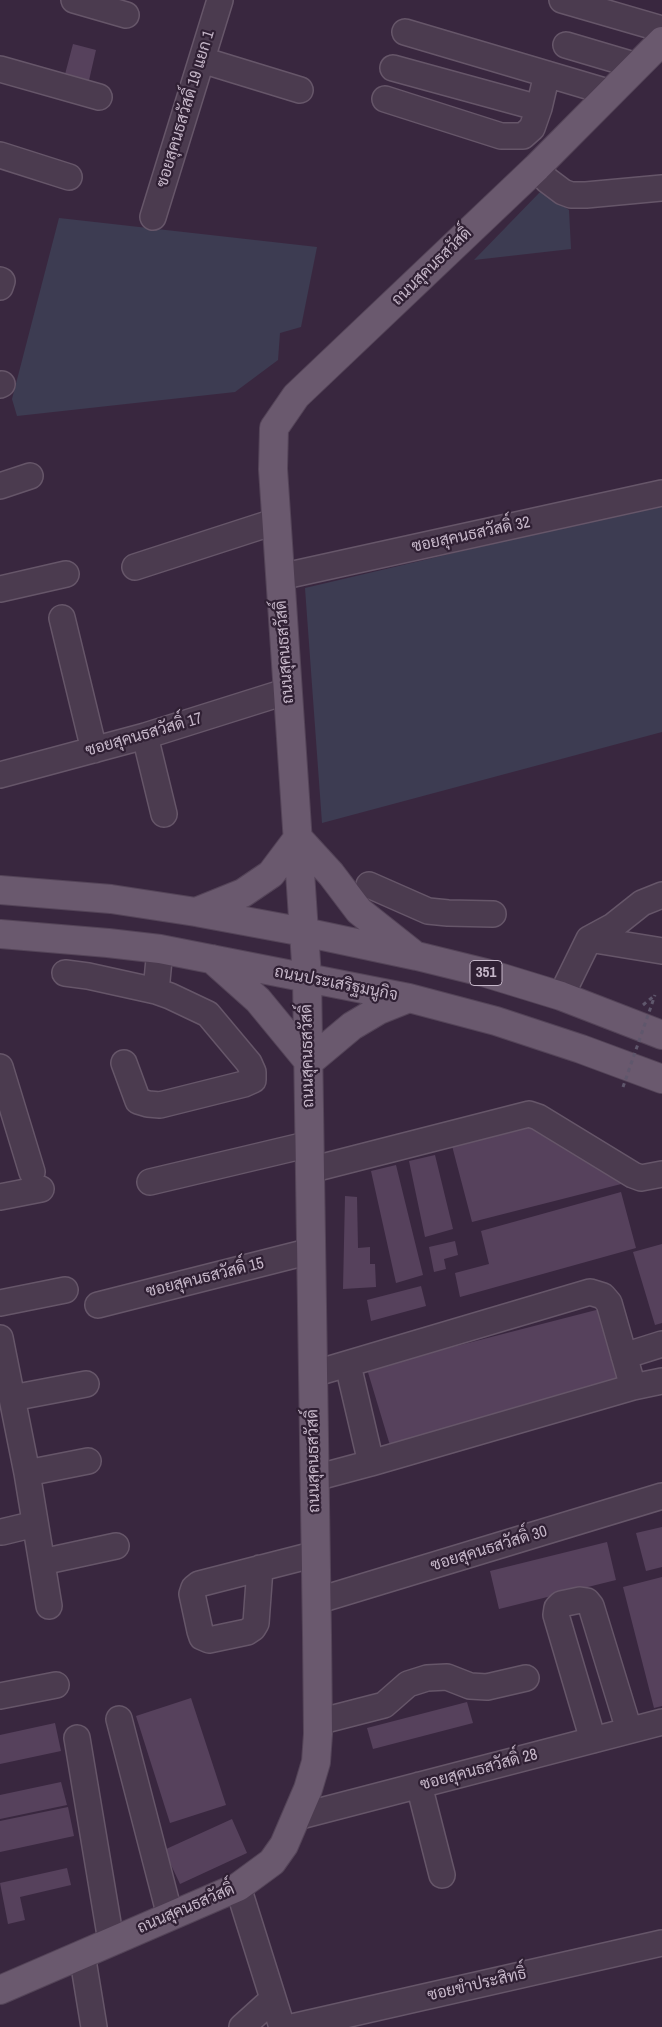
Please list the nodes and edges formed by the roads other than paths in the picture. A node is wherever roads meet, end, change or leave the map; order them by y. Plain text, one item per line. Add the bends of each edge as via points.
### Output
1 (74, 0) edge
2 (220, 0) edge
3 (562, 0) edge
4 (126, 15) dead end
5 (662, 29) edge
6 (405, 32) dead end
7 (662, 41) edge
8 (566, 45) dead end
9 (202, 60) junction
10 (637, 66) junction
11 (393, 68) dead end
12 (0, 69) edge
13 (548, 74) junction
14 (300, 90) dead end
15 (611, 93) junction
16 (99, 97) dead end
17 (385, 99) dead end
18 (540, 108) junction
19 (0, 155) edge
20 (537, 167) junction
21 (69, 178) dead end
22 (662, 188) edge
23 (153, 217) dead end
24 (0, 280) edge
25 (0, 287) edge
26 (30, 476) dead end
27 (0, 486) edge
28 (662, 493) edge
29 (277, 522) junction
30 (135, 567) dead end
31 (66, 574) dead end
32 (280, 577) junction
33 (0, 589) edge
34 (62, 618) dead end
35 (288, 691) junction
36 (145, 736) junction
37 (94, 750) junction
38 (0, 775) edge
39 (164, 814) dead end
40 (298, 838) junction
41 (369, 885) dead end
42 (0, 890) edge
43 (662, 895) edge
44 (111, 899) junction
45 (196, 912) junction
46 (492, 914) dead end
47 (304, 932) junction
48 (0, 934) edge
49 (589, 939) junction
50 (108, 943) junction
51 (160, 949) junction
52 (662, 951) edge
53 (417, 956) junction
54 (212, 959) junction
55 (65, 973) dead end
56 (307, 977) junction
57 (507, 979) junction
58 (156, 991) junction
59 (561, 996) junction
60 (409, 998) junction
61 (496, 1021) junction
62 (662, 1035) edge
63 (308, 1062) junction
64 (124, 1063) dead end
65 (0, 1067) edge
66 (662, 1079) edge
67 (6, 1106) edge
68 (310, 1157) junction
69 (662, 1174) edge
70 (150, 1182) dead end
71 (0, 1197) edge
72 (311, 1250) junction
73 (65, 1290) dead end
74 (0, 1303) edge
75 (98, 1305) dead end
76 (0, 1338) edge
77 (662, 1344) edge
78 (624, 1356) junction
79 (348, 1365) junction
80 (313, 1374) junction
81 (662, 1381) edge
82 (86, 1384) dead end
83 (633, 1387) junction
84 (9, 1413) edge
85 (88, 1461) dead end
86 (371, 1462) junction
87 (27, 1473) junction
88 (314, 1478) junction
89 (662, 1496) edge
90 (35, 1524) junction
91 (2, 1532) dead end
92 (116, 1546) dead end
93 (316, 1554) junction
94 (42, 1562) junction
95 (260, 1568) dead end
96 (316, 1601) junction
97 (49, 1606) dead end
98 (526, 1678) dead end
99 (56, 1685) dead end
100 (440, 1692) dead end
101 (0, 1696) edge
102 (384, 1705) junction
103 (119, 1719) dead end
104 (318, 1722) junction
105 (662, 1722) edge
106 (629, 1730) junction
107 (77, 1738) dead end
108 (593, 1740) junction
109 (419, 1785) junction
110 (297, 1818) junction
111 (442, 1875) dead end
112 (238, 1887) junction
113 (170, 1916) junction
114 (112, 1941) junction
115 (662, 1943) edge
116 (82, 1954) junction
117 (0, 1990) edge
118 (273, 1999) junction
119 (94, 2027) edge
120 (242, 2027) edge
121 (282, 2027) edge
122 (292, 2027) edge

1 - 4 street
2 - 9 street, ซอยสุคนธสวัสดิ์ 19 แยก 1
3 - 5 street
6 - 13 street
7 - 10 main road, ถนนสุคนธสวัสดิ์
8 - 10 street
9 - 14 street
9 - 23 street, ซอยสุคนธสวัสดิ์ 19 แยก 1
10 - 15 main road, ถนนสุคนธสวัสดิ์
11 - 18 street
12 - 16 street
13 - 15 street
13 - 18 street
15 - 20 main road, ถนนสุคนธสวัสดิ์
17 - 18 street via 501,136 523,136 532,128
19 - 21 street
20 - 22 street via 547,180 571,195
20 - 29 main road, ถนนสุคนธสวัสดิ์ via 296,396 274,428
24 - 25 street
26 - 27 street
28 - 32 street, ซอยสุคนธสวัสดิ์ 32
29 - 30 street
29 - 32 main road, ถนนสุคนธสวัสดิ์
31 - 33 street
32 - 35 main road, ถนนสุคนธสวัสดิ์
34 - 37 street
35 - 36 street, ซอยสุคนธสวัสดิ์ 17
35 - 40 main road, ถนนสุคนธสวัสดิ์
36 - 37 street, ซอยสุคนธสวัสดิ์ 17
36 - 39 street
37 - 38 street, ซอยสุคนธสวัสดิ์ 17
40 - 45 main road via 271,874 243,893
40 - 47 main road, ถนนสุคนธสวัสดิ์
40 - 53 main road via 359,911
41 - 46 street via 428,910
42 - 44 main road, 351
43 - 49 street via 642,903 613,926
44 - 45 main road, 351
44 - 50 main road
45 - 47 main road, 351
47 - 53 main road, 351
47 - 56 main road, ถนนสุคนธสวัสดิ์
48 - 50 main road, ถนนประเสริฐมนูกิจ
49 - 52 street
49 - 59 street
50 - 51 main road, ถนนประเสริฐมนูกิจ
51 - 54 main road, ถนนประเสริฐมนูกิจ
51 - 58 street
53 - 57 main road, 351
54 - 56 main road, ถนนประเสริฐมนูกิจ
54 - 63 main road via 258,1000
55 - 58 street
56 - 60 main road, ถนนประเสริฐมนูกิจ
56 - 63 main road, ถนนสุคนธสวัสดิ์
57 - 59 main road, 351
57 - 61 main road
58 - 64 street via 208,1014 249,1063 253,1080 160,1105 148,1104 138,1101
59 - 62 main road, 351
60 - 61 main road, ถนนประเสริฐมนูกิจ
60 - 63 main road via 352,1026
61 - 66 main road, ถนนประเสริฐมนูกิจ
63 - 68 main road, ถนนสุคนธสวัสดิ์
65 - 67 street
67 - 71 street via 36,1180
68 - 69 street via 529,1114 633,1175 640,1178
68 - 70 street
68 - 72 main road, ถนนสุคนธสวัสดิ์
72 - 75 street, ซอยสุคนธสวัสดิ์ 15
72 - 80 main road, ถนนสุคนธสวัสดิ์
73 - 74 street
76 - 84 street
77 - 78 street
78 - 79 street via 608,1304 603,1296 590,1292
78 - 83 street
79 - 80 street
79 - 86 street
80 - 88 main road, ถนนสุคนธสวัสดิ์
81 - 83 street
82 - 84 street
83 - 86 street
84 - 87 street
85 - 87 street
86 - 88 street
87 - 90 street
88 - 93 main road, ถนนสุคนธสวัสดิ์
89 - 96 street, ซอยสุคนธสวัสดิ์ 30
90 - 91 street
90 - 94 street
92 - 94 street
93 - 95 street
93 - 96 main road, ถนนสุคนธสวัสดิ์
94 - 97 street
96 - 104 main road, ถนนสุคนธสวัสดิ์
98 - 102 street via 487,1687 470,1686 447,1677 428,1678 408,1684
99 - 101 street
100 - 102 street
102 - 104 street
103 - 113 street
104 - 110 main road, ถนนสุคนธสวัสดิ์ via 316,1762
105 - 106 street, ซอยสุคนธสวัสดิ์ 28
106 - 108 street, ซอยสุคนธสวัสดิ์ 28
106 - 108 street via 591,1606 580,1600 561,1604 556,1608 556,1615
107 - 114 street
108 - 109 street, ซอยสุคนธสวัสดิ์ 28
109 - 110 street, ซอยสุคนธสวัสดิ์ 28
109 - 111 street
110 - 112 main road, ถนนสุคนธสวัสดิ์ via 272,1862
112 - 113 main road, ถนนสุคนธสวัสดิ์
112 - 118 street
113 - 114 main road, ถนนสุคนธสวัสดิ์
114 - 116 main road, ถนนสุคนธสวัสดิ์
115 - 122 street, ซอยขำประสิทธิ์
116 - 117 main road, ถนนสุคนธสวัสดิ์
116 - 119 street
118 - 120 street
118 - 121 street

